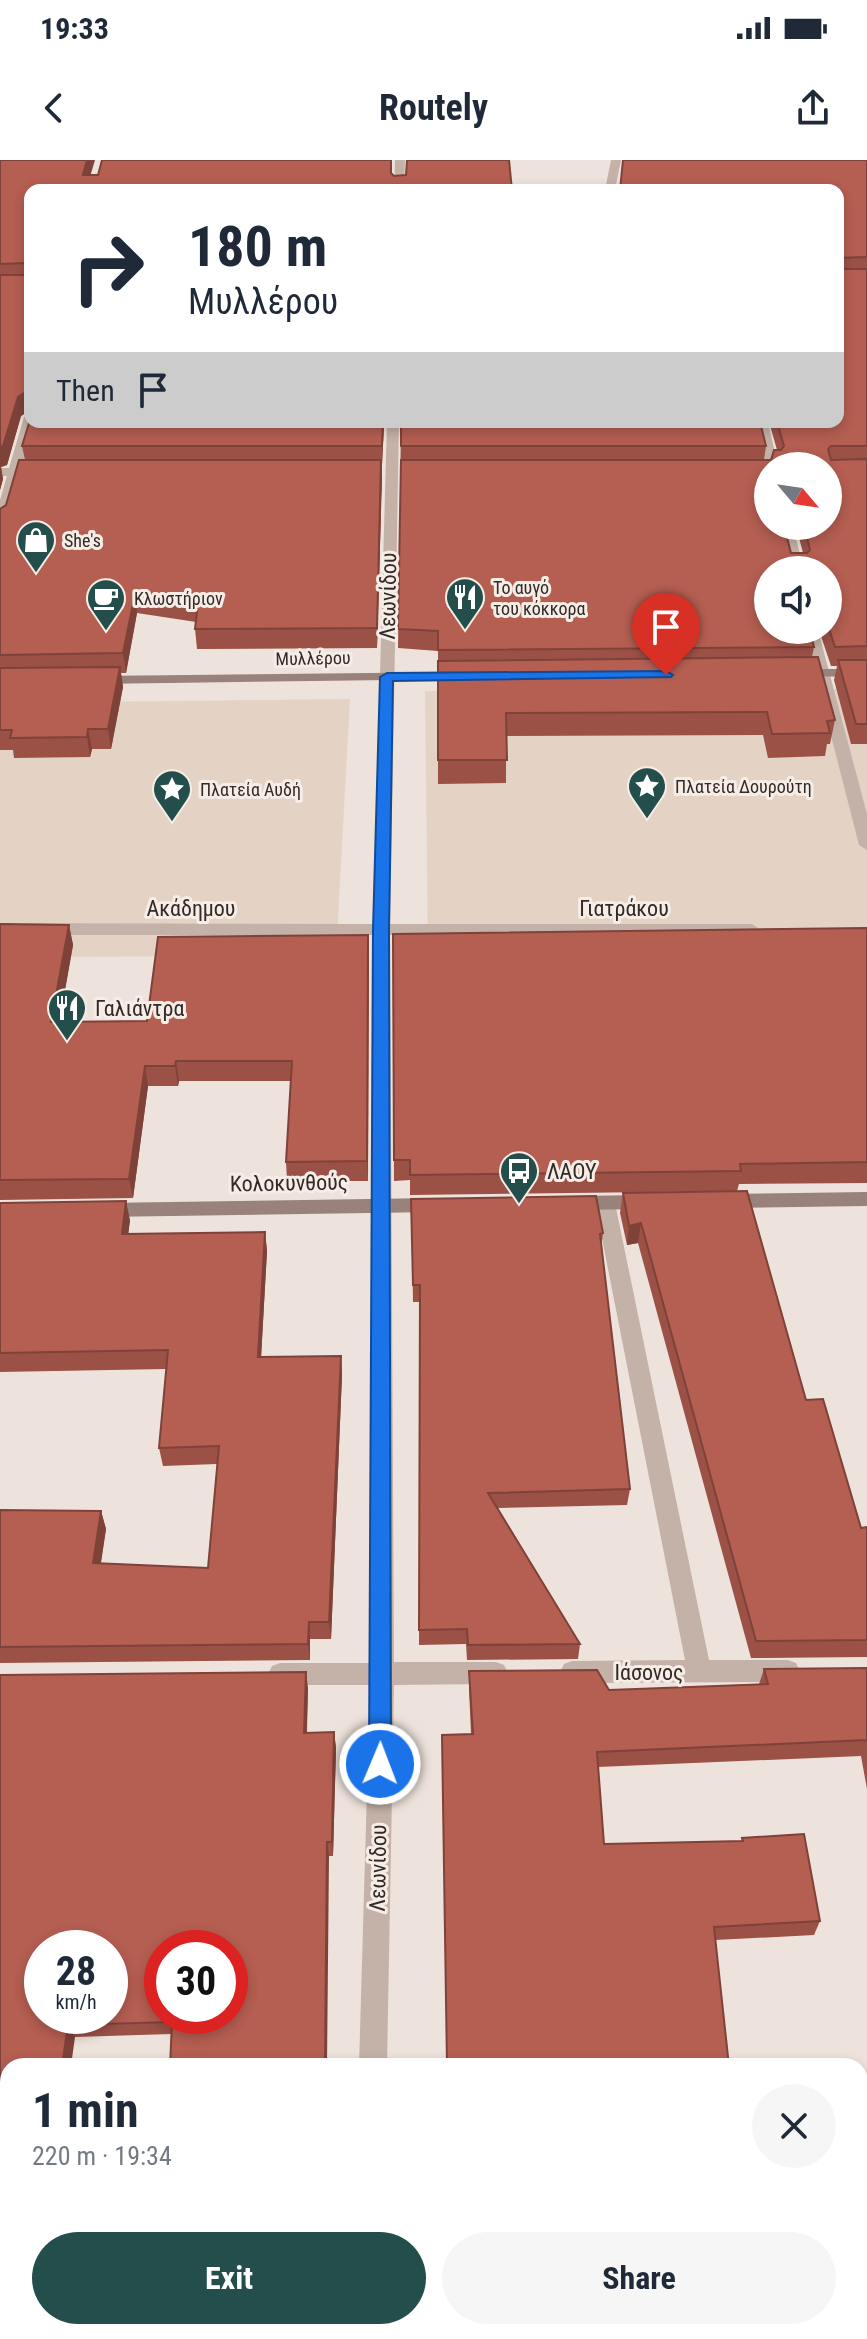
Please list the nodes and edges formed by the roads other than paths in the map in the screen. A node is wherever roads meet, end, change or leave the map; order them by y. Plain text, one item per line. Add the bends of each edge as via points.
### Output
1 (400, 160) edge
2 (616, 160) edge
3 (399, 184) edge
4 (611, 184) edge
5 (25, 428) edge
6 (393, 428) edge
7 (763, 428) edge
8 (769, 452) edge
9 (375, 470) edge
10 (391, 470) junction
11 (407, 470) edge
12 (7, 472) edge
13 (48, 472) edge
14 (0, 524) edge
15 (814, 644) edge
16 (821, 673) junction
17 (867, 673) edge
18 (775, 674) edge
19 (480, 676) edge
20 (387, 677) junction
21 (77, 680) edge
22 (867, 845) edge
23 (0, 929) edge
24 (381, 930) junction
25 (773, 930) edge
26 (867, 1199) edge
27 (667, 1202) edge
28 (697, 1202) edge
29 (605, 1203) junction
30 (549, 1204) edge
31 (459, 1205) edge
32 (382, 1206) junction
33 (80, 1210) edge
34 (699, 1671) junction
35 (806, 1671) edge
36 (525, 1672) edge
37 (556, 1672) edge
38 (382, 1673) junction
39 (255, 1674) edge
40 (373, 2058) edge

1 - 3 street
2 - 4 street
5 - 12 street
6 - 10 street, Λεωνίδου
7 - 8 street
9 - 10 street
10 - 11 street
10 - 20 street, Λεωνίδου
12 - 13 street
12 - 14 street
15 - 16 street
16 - 17 street
16 - 18 street
16 - 22 street
19 - 20 street, Μυλλέρου
20 - 21 street, Μυλλέρου
20 - 24 street, Λεωνίδου
23 - 24 street, Ακάδημου
24 - 25 street, Γιατράκου
24 - 32 street, Λεωνίδου
26 - 28 street
27 - 29 street
29 - 30 street
29 - 34 street
31 - 32 street, Κολοκυνθούς
32 - 33 street, Κολοκυνθούς
32 - 38 street, Λεωνίδου
34 - 35 street, Ιάσονος
34 - 37 street, Ιάσονος
36 - 38 street
38 - 39 street
38 - 40 street, Λεωνίδου

